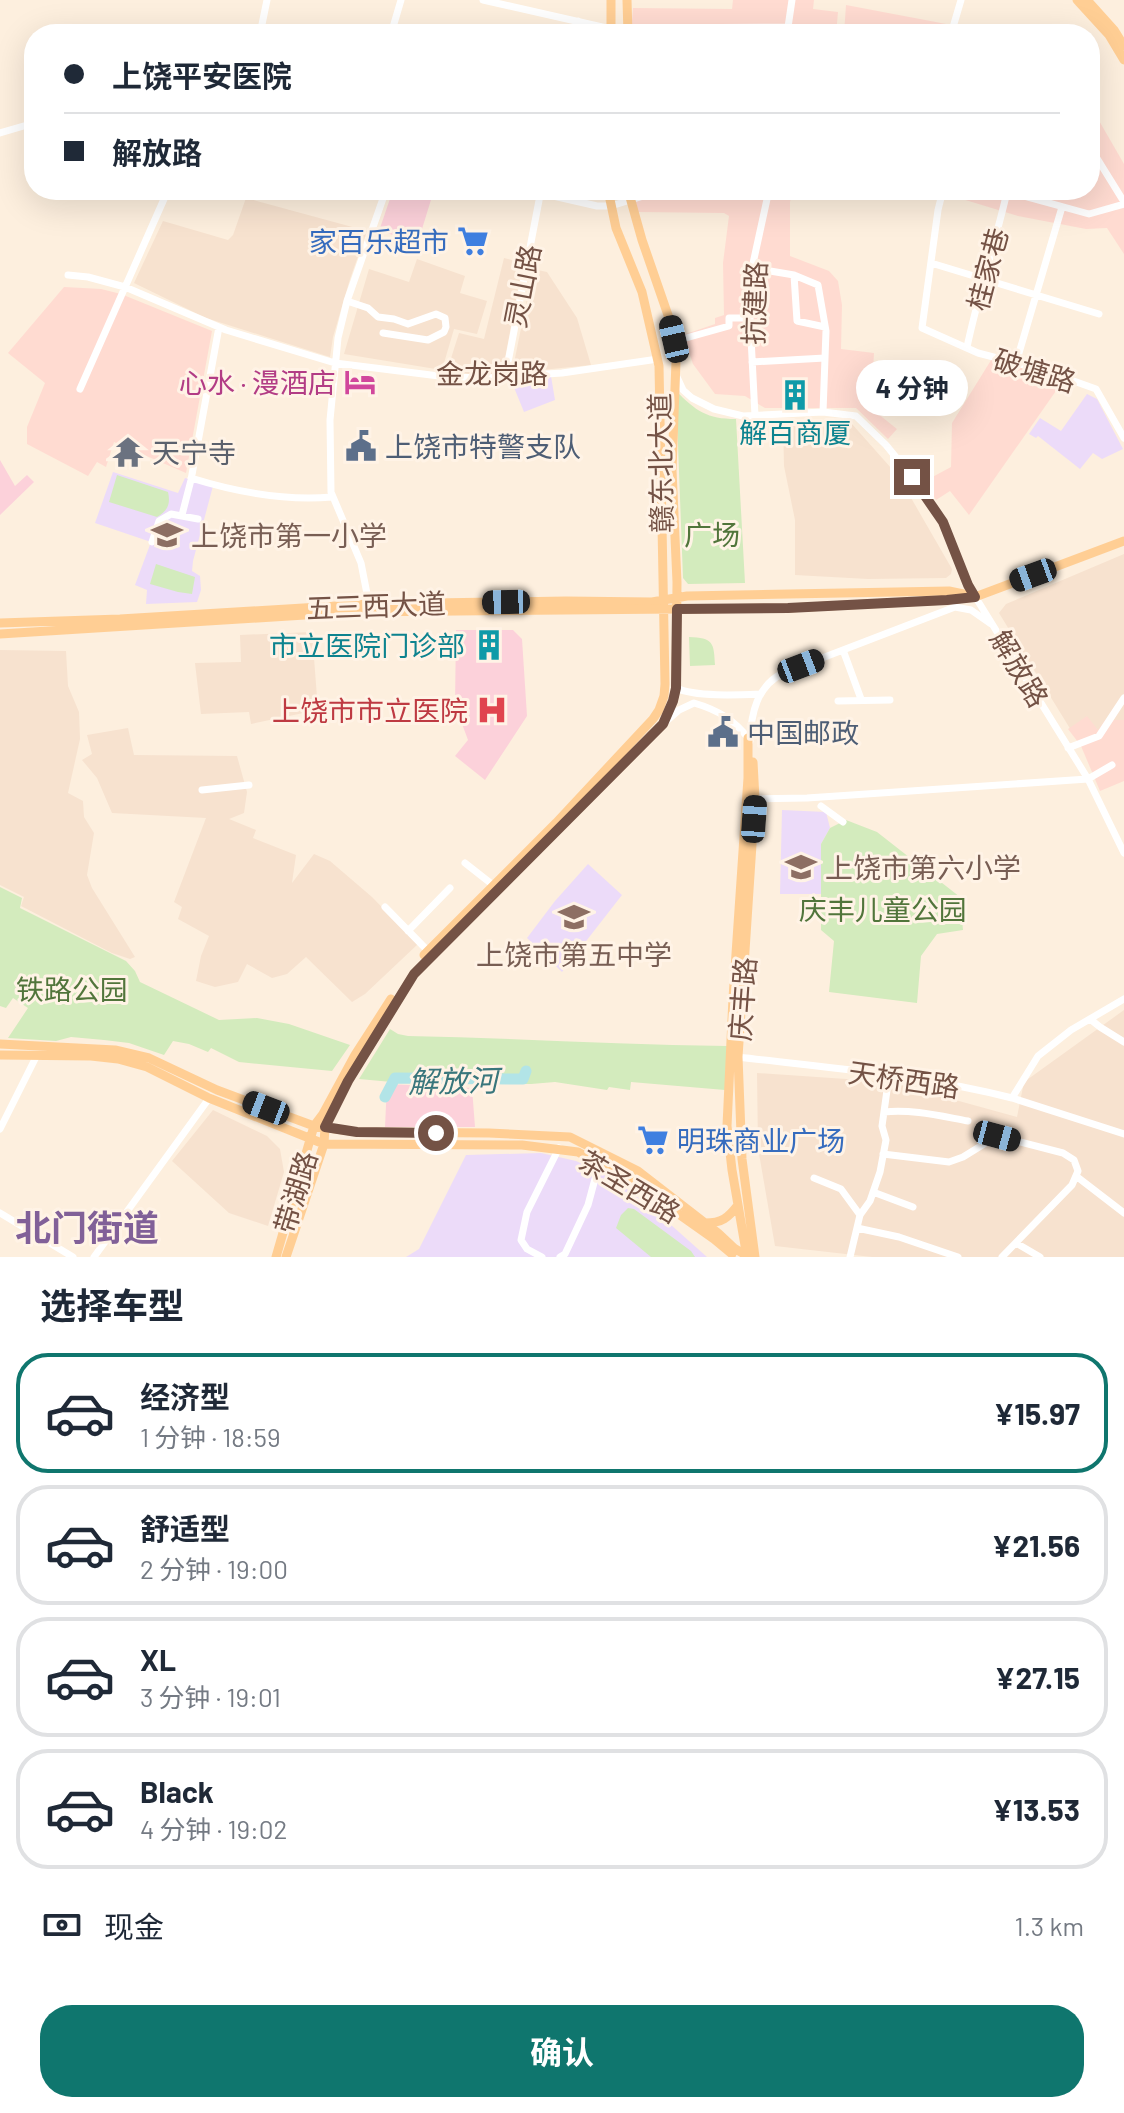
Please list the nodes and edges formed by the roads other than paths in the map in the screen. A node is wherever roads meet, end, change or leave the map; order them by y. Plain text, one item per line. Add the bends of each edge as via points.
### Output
1 (267, 0) edge
2 (401, 0) edge
3 (483, 0) edge
4 (611, 0) edge
5 (627, 0) edge
6 (792, 0) edge
7 (961, 0) edge
8 (1077, 0) edge
9 (1087, 0) edge
10 (578, 21) junction
11 (262, 24) edge
12 (394, 24) edge
13 (577, 24) edge
14 (587, 24) edge
15 (611, 24) edge
16 (628, 24) edge
17 (788, 24) edge
18 (954, 24) edge
19 (1099, 24) edge
20 (1100, 25) edge
21 (1124, 46) edge
22 (1124, 60) edge
23 (24, 126) edge
24 (0, 133) edge
25 (1100, 163) edge
26 (164, 200) edge
27 (382, 200) edge
28 (538, 200) edge
29 (572, 200) edge
30 (610, 200) edge
31 (621, 200) edge
32 (631, 200) edge
33 (767, 200) edge
34 (941, 200) edge
35 (1002, 200) edge
36 (1037, 200) edge
37 (576, 201) joint
38 (1124, 203) edge
39 (611, 206) junction
40 (1062, 207) junction
41 (931, 263) junction
42 (752, 268) junction
43 (68, 275) dead end
44 (794, 275) junction
45 (984, 280) junction
46 (125, 287) junction
47 (1035, 295) junction
48 (347, 301) junction
49 (1099, 314) dead end
50 (750, 318) junction
51 (219, 327) junction
52 (825, 327) junction
53 (383, 333) dead end
54 (686, 338) dead end
55 (967, 347) junction
56 (825, 358) junction
57 (653, 360) junction
58 (752, 362) junction
59 (335, 363) junction
60 (1016, 363) junction
61 (676, 374) junction
62 (505, 378) junction
63 (80, 389) dead end
64 (823, 412) junction
65 (755, 416) junction
66 (1124, 438) edge
67 (191, 478) junction
68 (332, 497) junction
69 (182, 515) junction
70 (198, 519) dead end
71 (1124, 541) edge
72 (152, 542) dead end
73 (975, 597) junction
74 (677, 598) junction
75 (369, 604) junction
76 (664, 604) junction
77 (677, 609) junction
78 (0, 623) edge
79 (994, 626) junction
80 (0, 634) edge
81 (843, 650) junction
82 (676, 688) junction
83 (760, 694) junction
84 (1124, 698) edge
85 (861, 699) junction
86 (890, 700) dead end
87 (838, 701) dead end
88 (663, 724) junction
89 (749, 739) junction
90 (1068, 748) junction
91 (1112, 765) dead end
92 (1088, 779) junction
93 (249, 785) dead end
94 (202, 790) dead end
95 (755, 799) junction
96 (821, 806) dead end
97 (843, 822) dead end
98 (1124, 853) edge
99 (465, 863) dead end
100 (493, 885) junction
101 (450, 888) dead end
102 (385, 907) dead end
103 (408, 931) junction
104 (428, 951) junction
105 (1124, 999) edge
106 (1090, 1019) junction
107 (1124, 1042) edge
108 (0, 1044) edge
109 (0, 1055) edge
110 (37, 1055) junction
111 (738, 1057) junction
112 (889, 1076) junction
113 (217, 1090) junction
114 (209, 1098) junction
115 (1012, 1098) junction
116 (884, 1112) junction
117 (968, 1121) dead end
118 (314, 1126) junction
119 (325, 1127) junction
120 (0, 1129) edge
121 (1124, 1134) edge
122 (311, 1140) junction
123 (324, 1144) junction
124 (559, 1148) junction
125 (883, 1154) junction
126 (599, 1164) junction
127 (1076, 1176) junction
128 (814, 1178) dead end
129 (873, 1192) junction
130 (738, 1205) junction
131 (913, 1207) dead end
132 (0, 1213) edge
133 (1124, 1213) edge
134 (860, 1215) junction
135 (705, 1223) junction
136 (857, 1228) junction
137 (1016, 1243) junction
138 (73, 1257) edge
139 (94, 1257) edge
140 (276, 1257) edge
141 (286, 1257) edge
142 (542, 1257) edge
143 (560, 1257) edge
144 (738, 1257) edge
145 (747, 1257) edge
146 (755, 1257) edge
147 (850, 1257) edge
148 (958, 1257) edge
149 (1002, 1257) edge
150 (1040, 1257) edge

1 - 11 street
2 - 12 street
3 - 10 street
4 - 15 main road
5 - 16 main road
6 - 17 street
7 - 18 street
8 - 19 main road
9 - 21 main road
10 - 13 street
10 - 14 street
20 - 22 main road
23 - 24 street
25 - 38 street
26 - 46 street
27 - 48 street
28 - 62 street, 灵山路
29 - 37 street
30 - 39 main road, 赣东北大道
31 - 39 street
32 - 61 main road via 669,318
33 - 42 street, 抗建路
34 - 41 street
35 - 45 street, 桂家巷
36 - 40 street
37 - 39 street
38 - 40 street via 1089,214
39 - 57 main road, 赣东北大道 via 642,292
40 - 47 street
41 - 45 street
41 - 55 street, 破塘路 via 922,328
42 - 44 street
42 - 50 street, 抗建路
43 - 46 street, 金龙岗路
44 - 52 street via 818,285
44 - 52 street via 797,321
45 - 47 street
45 - 55 street, 桂家巷
46 - 51 street, 金龙岗路
46 - 63 street
47 - 49 street
47 - 60 street
48 - 53 street via 378,317 408,324 436,314 447,322 444,332 428,340
48 - 59 street
50 - 54 street via 729,318 729,326
50 - 58 street, 抗建路
51 - 59 street, 金龙岗路
51 - 67 street
52 - 56 street
55 - 60 street, 破塘路
56 - 58 street
56 - 64 street
57 - 62 street, 金龙岗路
57 - 76 main road, 赣东北大道
58 - 65 street, 抗建路
59 - 62 street, 金龙岗路 via 447,377
59 - 68 street
60 - 66 street, 破塘路 via 1096,389
61 - 65 street, 解放路 via 683,390 702,404
61 - 74 main road via 672,470
64 - 65 street, 解放路
64 - 73 street, 解放路 via 856,416 886,445 943,522
67 - 68 street via 278,496
67 - 69 street
68 - 75 street via 361,563
69 - 70 street
69 - 72 street via 159,521
71 - 73 main road
73 - 74 main road, 五三西大道 via 949,591
73 - 77 main road, 五三西大道
73 - 79 street, 解放路
74 - 76 main road, 五三西大道
74 - 77 main road
75 - 76 main road, 五三西大道
75 - 78 main road, 五三西大道
76 - 77 main road, 五三西大道
76 - 80 main road, 五三西大道 via 352,612
76 - 100 main road, 赣东北大道 via 665,684 659,710
77 - 82 main road
79 - 81 street via 971,610 955,607
79 - 90 street, 解放路
81 - 83 street via 773,678
81 - 85 street
82 - 83 street
82 - 88 main road
83 - 89 street
84 - 90 street via 1099,736
85 - 86 street
85 - 87 street
88 - 89 street via 694,703 725,715
88 - 119 main road via 414,974
89 - 95 main road, 庆丰路
89 - 130 main road via 727,1126
90 - 92 street, 解放路
91 - 92 street
92 - 95 street
92 - 98 street, 解放路
93 - 94 street
95 - 111 main road, 庆丰路
96 - 97 street
99 - 100 street
100 - 104 main road, 带湖路
101 - 103 street
102 - 103 street
103 - 104 street
104 - 118 main road, 带湖路 via 384,1009
105 - 106 street
106 - 107 street
106 - 115 street via 1038,1056
108 - 113 main road via 115,1050 149,1058
109 - 110 main road, 茶圣西路
110 - 114 main road, 茶圣西路 via 118,1059 147,1067
110 - 120 street
111 - 112 street, 天桥西路
111 - 146 main road, 庆丰路 via 742,1159
112 - 115 street, 天桥西路
112 - 116 street
113 - 114 street
113 - 118 main road
114 - 122 main road, 茶圣西路
114 - 139 street
115 - 121 street, 天桥西路
116 - 117 street
116 - 125 street
118 - 119 main road, 茶圣西路
118 - 122 main road, 带湖路
119 - 123 main road, 带湖路
119 - 135 main road, 茶圣西路 via 570,1137 638,1171
122 - 123 main road, 茶圣西路
122 - 140 main road, 带湖路
123 - 124 main road, 茶圣西路
123 - 141 main road, 带湖路
124 - 126 main road, 茶圣西路
124 - 142 street via 527,1212 521,1240
125 - 127 street via 949,1162 997,1136 1063,1153 1074,1160
125 - 129 street
126 - 143 street via 588,1205
126 - 144 main road, 茶圣西路 via 632,1181
127 - 133 street
127 - 137 street
128 - 134 street via 841,1189
129 - 131 street
129 - 134 street
130 - 135 main road via 722,1221
130 - 145 main road
132 - 138 street
134 - 136 street
135 - 145 main road, 茶圣西路
136 - 147 street
136 - 148 street
137 - 149 street
137 - 150 street

